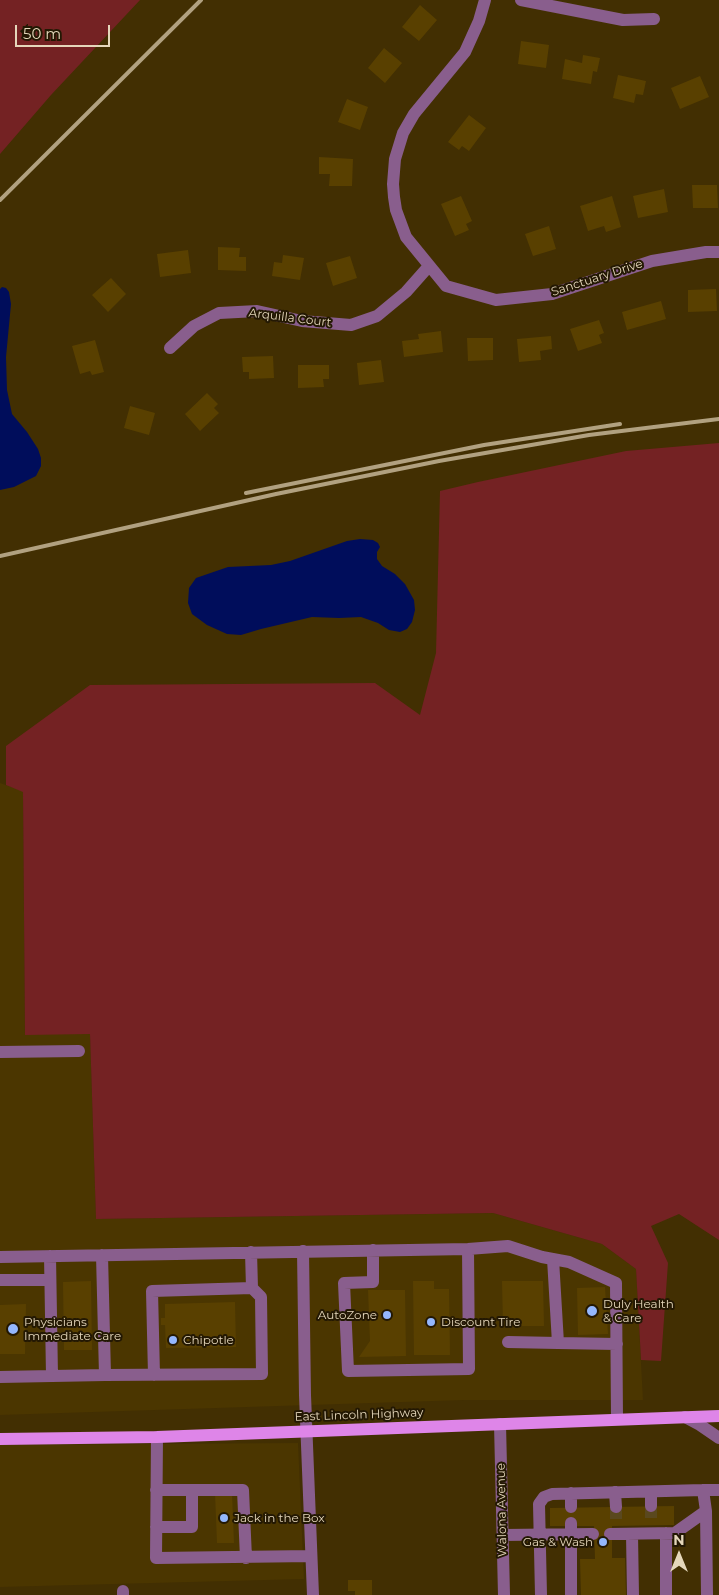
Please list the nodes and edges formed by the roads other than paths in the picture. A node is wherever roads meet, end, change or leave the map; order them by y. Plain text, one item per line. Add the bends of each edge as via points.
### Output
1 (485, 0) edge
2 (521, 0) edge
3 (654, 19) dead end
4 (719, 252) edge
5 (430, 266) junction
6 (170, 348) dead end
7 (79, 1051) dead end
8 (0, 1052) edge
9 (468, 1249) junction
10 (373, 1250) junction
11 (303, 1251) junction
12 (250, 1252) junction
13 (102, 1255) junction
14 (50, 1256) junction
15 (0, 1257) edge
16 (553, 1259) junction
17 (0, 1280) edge
18 (50, 1280) junction
19 (252, 1288) junction
20 (508, 1342) dead end
21 (558, 1343) junction
22 (617, 1344) junction
23 (154, 1375) junction
24 (52, 1376) junction
25 (105, 1376) junction
26 (0, 1377) edge
27 (719, 1416) edge
28 (685, 1417) junction
29 (617, 1419) junction
30 (500, 1424) junction
31 (306, 1431) junction
32 (157, 1436) junction
33 (719, 1438) edge
34 (0, 1439) edge
35 (156, 1490) junction
36 (192, 1490) junction
37 (237, 1490) junction
38 (703, 1490) junction
39 (719, 1490) edge
40 (615, 1492) junction
41 (651, 1492) junction
42 (571, 1493) junction
43 (651, 1506) tunnel mouth
44 (616, 1507) tunnel mouth
45 (571, 1508) dead end
46 (706, 1511) junction
47 (156, 1527) junction
48 (570, 1529) junction
49 (706, 1529) junction
50 (614, 1530) dead end
51 (666, 1533) junction
52 (594, 1534) dead end
53 (632, 1534) junction
54 (503, 1535) junction
55 (540, 1535) junction
56 (245, 1543) junction
57 (311, 1556) junction
58 (246, 1558) junction
59 (312, 1595) edge
60 (504, 1595) edge
61 (541, 1595) edge
62 (571, 1595) edge
63 (633, 1595) edge
64 (666, 1595) edge
65 (701, 1595) edge
66 (707, 1595) edge
67 (714, 1595) edge

1 - 5 street, Sanctuary Drive via 480,22 465,52 414,114 403,133 395,159 394,197 400,224 406,237
2 - 3 street via 623,20
4 - 5 street, Sanctuary Drive via 652,261 552,294 496,300 446,286
5 - 6 street, Arquilla Court via 377,316 350,325 302,321 257,311 219,313 194,326
7 - 8 street
9 - 10 street
9 - 10 street via 469,1369 348,1371 344,1283 373,1282
9 - 16 street via 508,1246
10 - 11 street
11 - 12 street
11 - 31 street
12 - 13 street
12 - 19 street
13 - 14 street
13 - 25 street
14 - 15 street
14 - 18 street
16 - 21 street
16 - 22 street via 569,1262 616,1283
17 - 18 street
18 - 24 street
19 - 23 street via 152,1291
19 - 23 street via 261,1297 262,1374
20 - 21 street
21 - 22 street
22 - 29 street
23 - 25 street
24 - 25 street
24 - 26 street
27 - 28 main road, East Lincoln Highway
28 - 29 main road, East Lincoln Highway
28 - 33 street
29 - 30 main road, East Lincoln Highway
30 - 31 main road, East Lincoln Highway
30 - 54 street, Walona Avenue
31 - 32 main road, East Lincoln Highway
31 - 57 street
32 - 34 main road, East Lincoln Highway
32 - 35 street
35 - 36 street
35 - 47 street
36 - 37 street
36 - 47 street via 192,1527
37 - 56 street via 240,1531
37 - 56 street via 243,1490
38 - 39 street
38 - 41 street
38 - 46 street
40 - 41 street
40 - 42 street
40 - 44 street
41 - 43 street
42 - 45 street
42 - 55 street via 544,1497 539,1504
46 - 49 street
46 - 51 street via 675,1533
47 - 58 street via 156,1558
48 - 52 street
48 - 55 street
48 - 62 street
49 - 65 street via 700,1541
49 - 66 street
49 - 67 street via 713,1540
50 - 53 street
51 - 53 street via 651,1528
51 - 64 street
53 - 63 street
54 - 55 street
54 - 60 street, Walona Avenue
55 - 61 street
56 - 58 street
57 - 58 street
57 - 59 street

